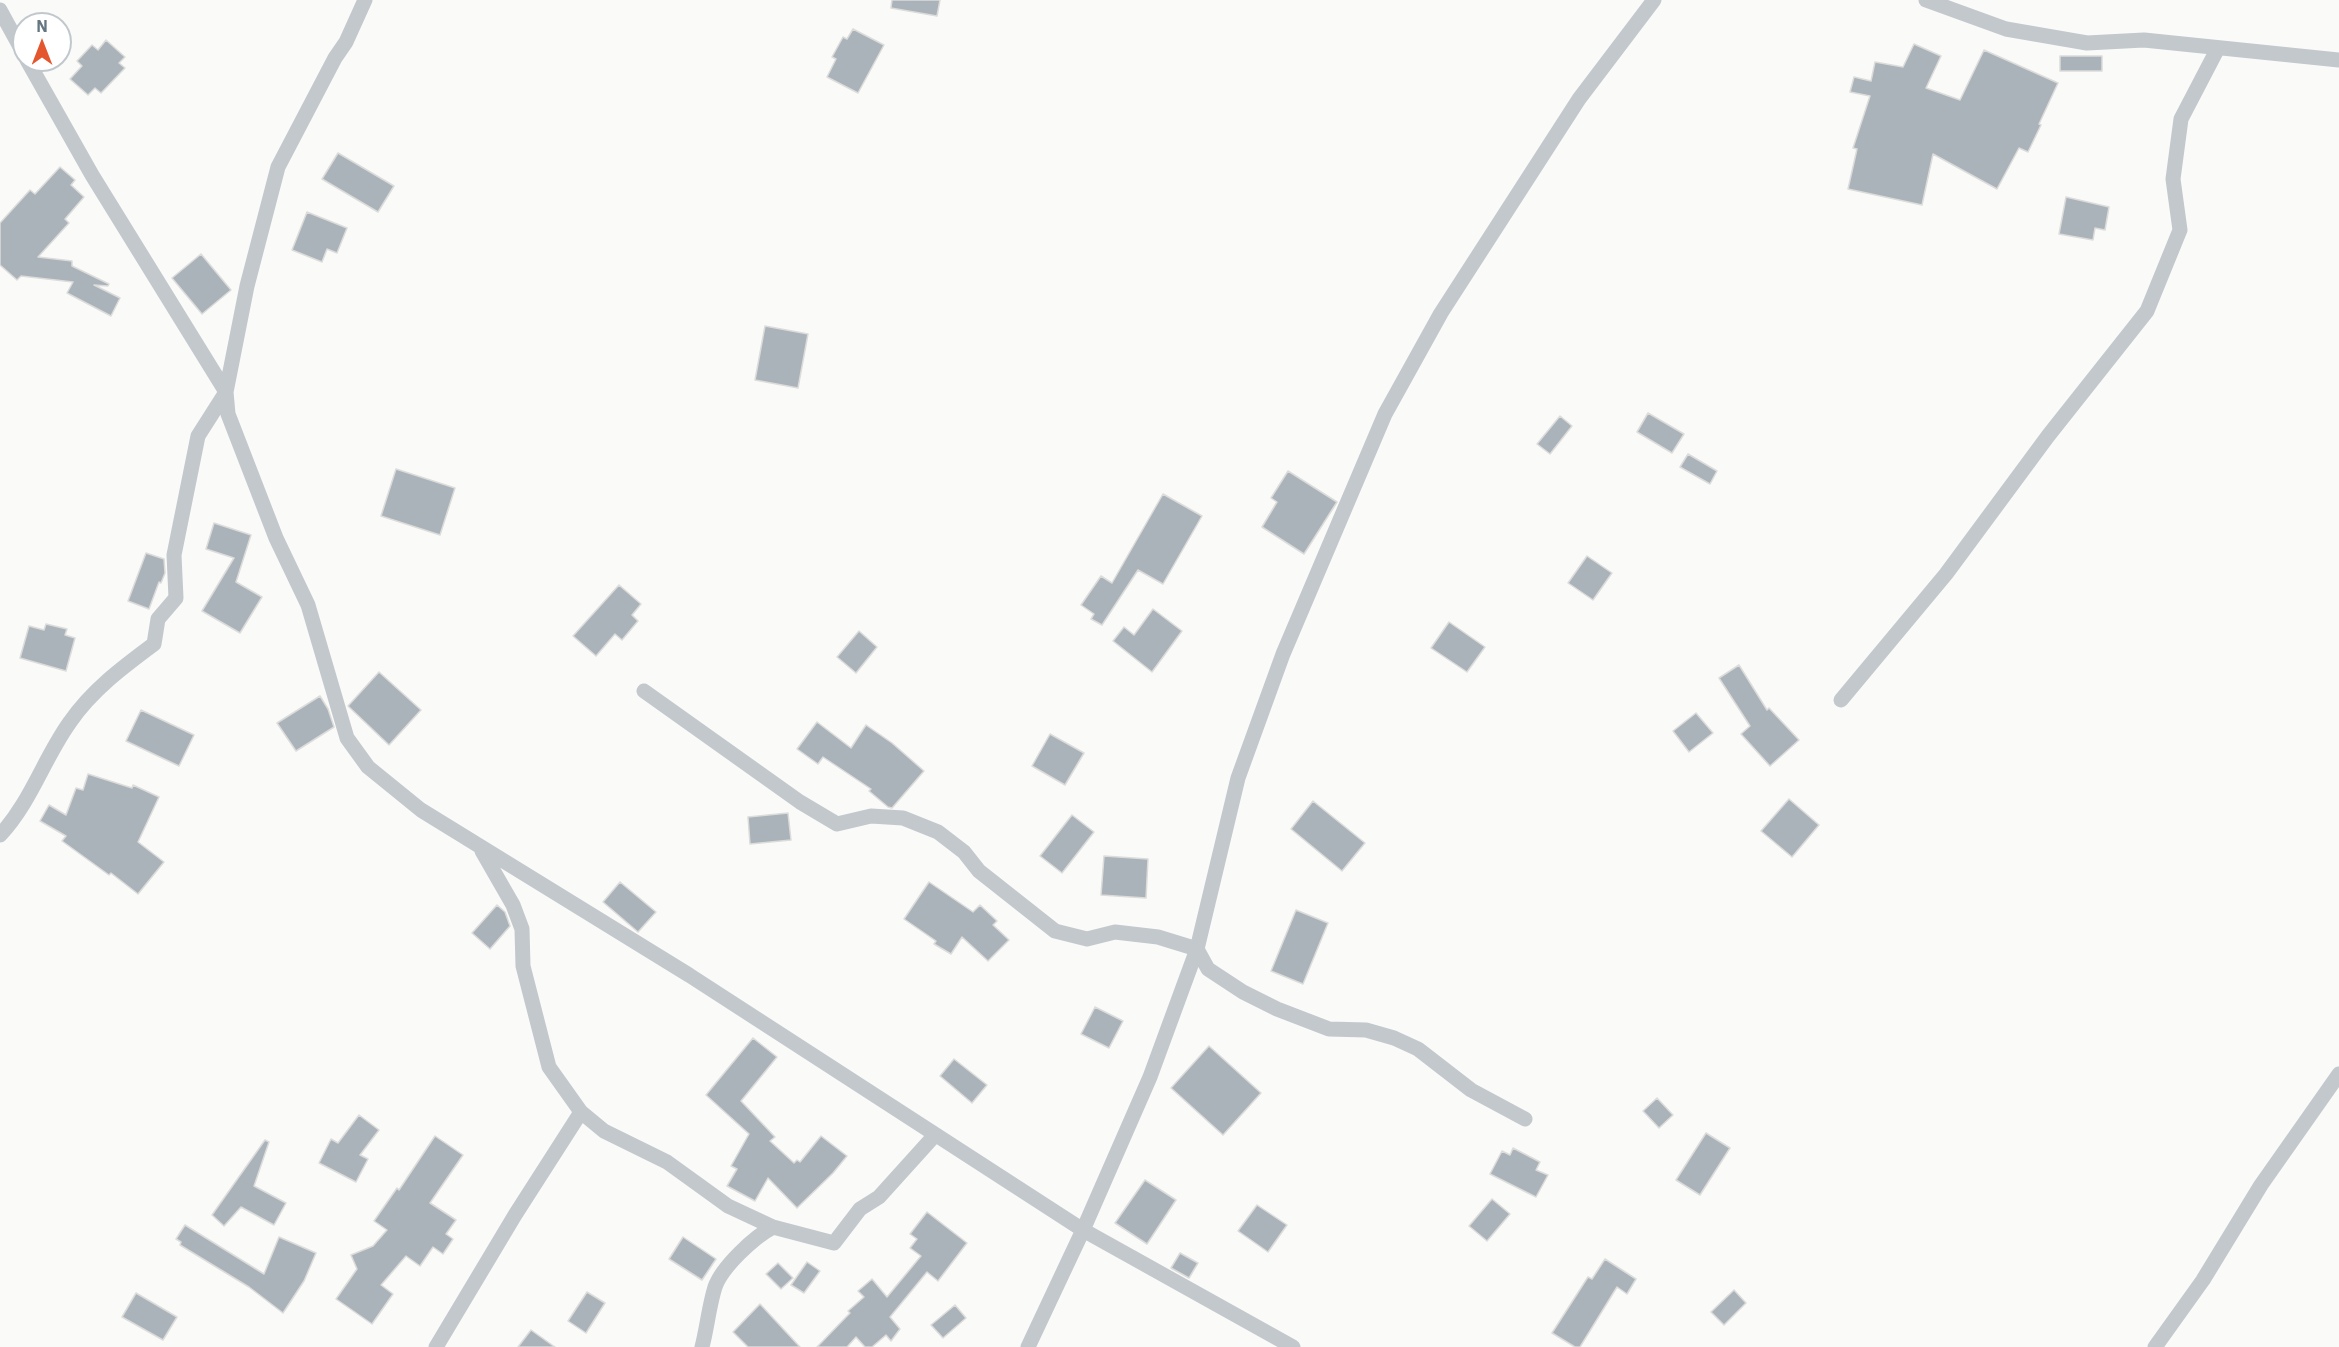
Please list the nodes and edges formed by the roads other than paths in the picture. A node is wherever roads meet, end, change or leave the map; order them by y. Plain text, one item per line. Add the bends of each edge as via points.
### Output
1 (365, 0) edge
2 (1654, 0) edge
3 (1926, 0) edge
4 (0, 10) edge
5 (12, 32) edge
6 (2218, 48) junction
7 (2339, 60) edge
8 (34, 72) edge
9 (226, 392) junction
10 (644, 691) dead end
11 (1841, 700) dead end
12 (0, 835) edge
13 (480, 848) junction
14 (1197, 949) junction
15 (2339, 1074) edge
16 (581, 1112) junction
17 (1525, 1119) dead end
18 (935, 1135) junction
19 (773, 1227) junction
20 (1083, 1230) junction
21 (436, 1347) edge
22 (702, 1347) edge
23 (1028, 1347) edge
24 (1293, 1347) edge
25 (2155, 1347) edge

1 - 9 street via 278,167 247,286
2 - 14 street via 1579,99 1441,313 1385,414 1283,654 1238,778
3 - 6 street via 2006,29 2086,43 2144,40
4 - 5 street
6 - 7 street
6 - 11 street via 2181,119 2173,178 2180,230 2147,311 1946,574
8 - 9 street via 92,175
9 - 12 street via 198,436 174,555 176,598 158,619 154,644 107,680 70,721 15,819
9 - 13 street via 228,414 276,538 309,606 347,738 368,767 421,810
10 - 14 street via 837,824 871,816 903,818 938,832 964,852 979,871 1055,931 1087,939 1115,932 1158,937
13 - 16 street via 513,905 522,929 523,966 549,1066
13 - 18 street via 689,975
14 - 17 street via 1208,969 1243,992 1329,1029 1366,1030 1394,1038 1418,1049 1471,1089
14 - 20 street via 1150,1077
15 - 25 street via 2260,1185
16 - 19 street via 604,1131 667,1162 728,1206
16 - 21 street
18 - 19 street via 879,1197 860,1209 834,1243
18 - 20 street
19 - 22 street via 733,1261 716,1286
20 - 23 street
20 - 24 street

